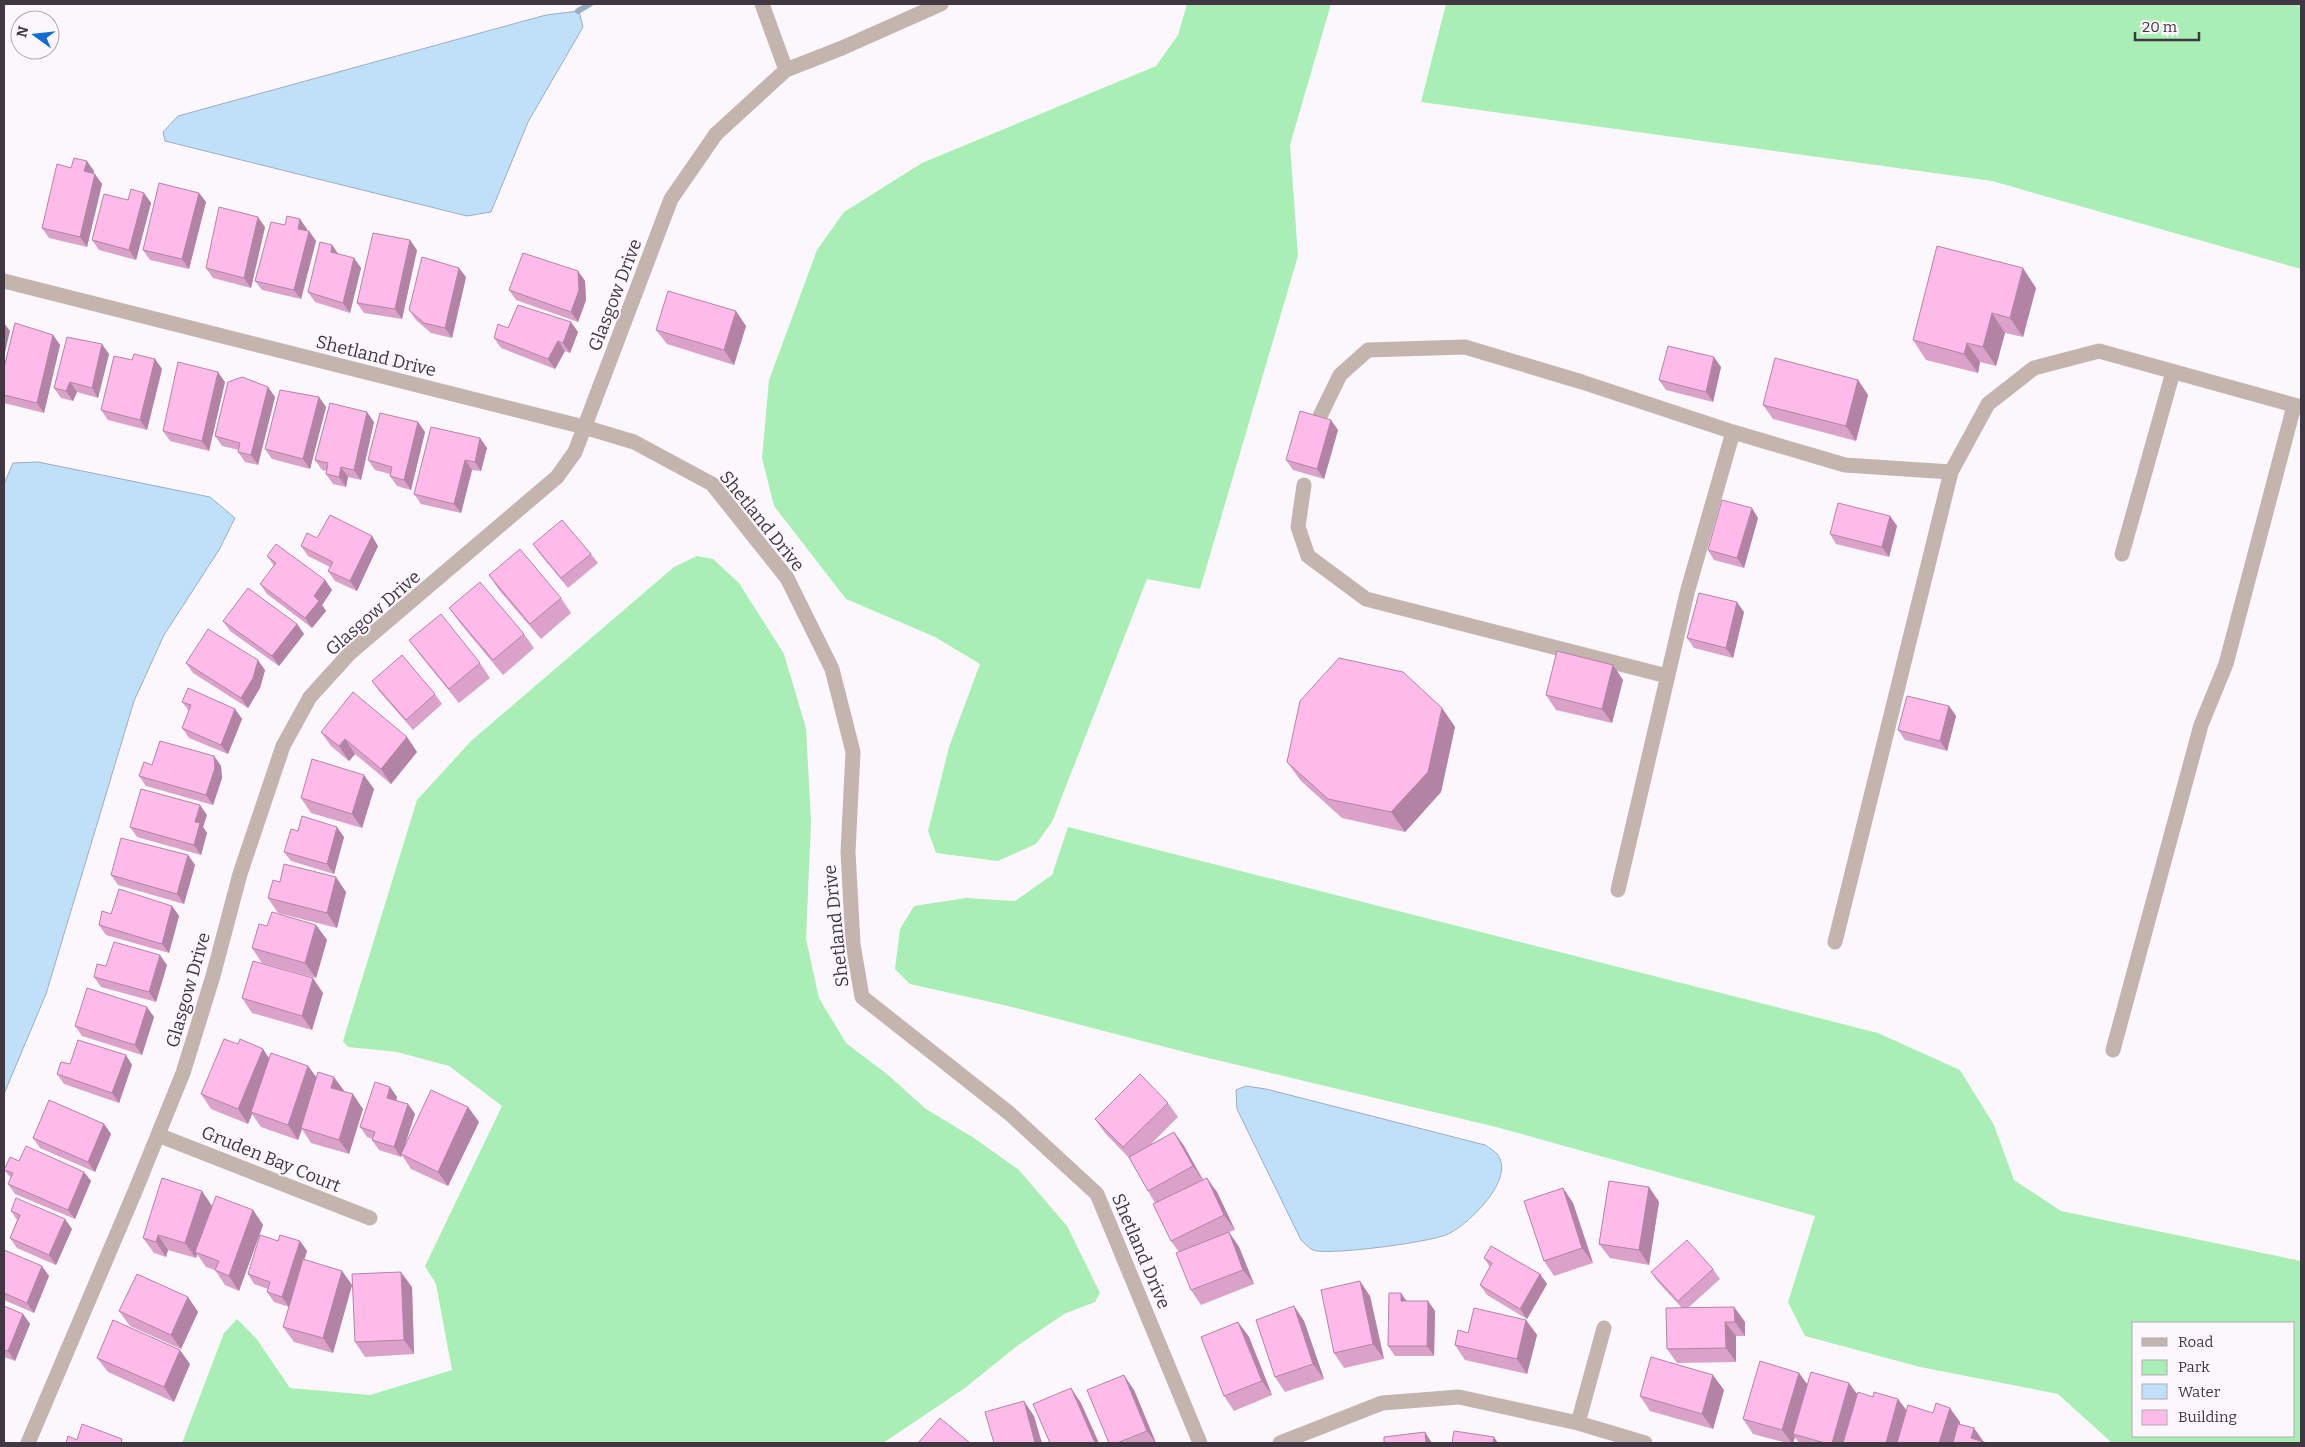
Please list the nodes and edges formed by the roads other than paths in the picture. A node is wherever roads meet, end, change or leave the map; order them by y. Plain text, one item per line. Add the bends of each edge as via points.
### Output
1 (762, 4) edge
2 (941, 4) edge
3 (786, 70) junction
4 (4, 281) edge
5 (2173, 372) junction
6 (2298, 406) edge
7 (1320, 416) edge
8 (584, 427) junction
9 (1733, 432) junction
10 (1951, 472) junction
11 (1304, 485) dead end
12 (2122, 554) dead end
13 (1667, 676) junction
14 (1618, 890) dead end
15 (1835, 942) dead end
16 (2113, 1050) dead end
17 (158, 1135) junction
18 (370, 1218) dead end
19 (1604, 1328) dead end
20 (1578, 1423) junction
21 (28, 1443) edge
22 (1200, 1443) edge
23 (1280, 1443) edge
24 (1645, 1443) edge

1 - 3 street
2 - 3 street, Glasgow Drive
3 - 8 street, Glasgow Drive via 716,134 671,199
4 - 8 street, Shetland Drive
5 - 6 street
5 - 10 street via 2099,352 2034,368 1988,404
5 - 12 street
6 - 16 street via 2226,664 2198,735
7 - 9 street via 1340,374 1368,350 1465,348 1582,382
8 - 17 street, Glasgow Drive via 575,452 557,477 350,653 310,697 283,746 240,874 183,1073
8 - 22 street, Shetland Drive via 634,442 712,484 787,578 832,669 853,752 848,852 853,944 862,997 1009,1113 1097,1194
9 - 10 street via 1845,465
9 - 13 street
10 - 15 street
11 - 13 street via 1298,527 1308,556 1366,599
13 - 14 street
17 - 18 street, Gruden Bay Court
17 - 21 street, Glasgow Drive
19 - 20 street
20 - 23 street via 1459,1397 1382,1403
20 - 24 street

